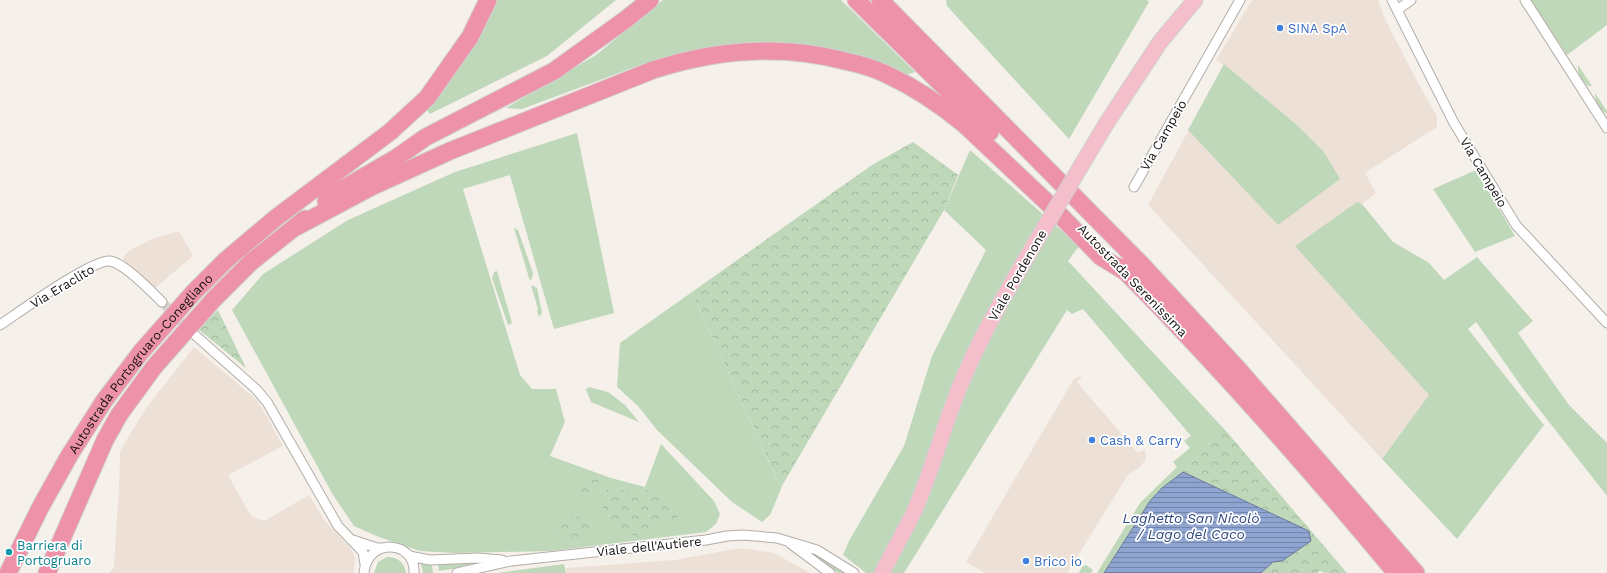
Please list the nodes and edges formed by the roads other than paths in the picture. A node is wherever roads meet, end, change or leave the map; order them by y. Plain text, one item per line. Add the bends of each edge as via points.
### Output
1 (488, 0) edge
2 (633, 0) edge
3 (650, 0) edge
4 (856, 0) edge
5 (880, 0) edge
6 (1195, 0) edge
7 (1240, 0) edge
8 (1392, 0) edge
9 (1411, 0) edge
10 (1525, 0) edge
11 (1397, 10) junction
12 (1607, 128) edge
13 (1134, 186) dead end
14 (315, 190) junction
15 (296, 227) junction
16 (1129, 274) junction
17 (162, 302) tunnel mouth
18 (1607, 323) edge
19 (0, 325) edge
20 (196, 336) tunnel mouth
21 (352, 539) junction
22 (787, 541) junction
23 (383, 548) junction
24 (409, 556) junction
25 (511, 561) junction
26 (365, 568) edge
27 (8, 573) edge
28 (48, 573) edge
29 (414, 573) edge
30 (457, 573) edge
31 (830, 573) edge
32 (854, 573) edge
33 (882, 573) edge
34 (1396, 573) edge
35 (1416, 573) edge

1 - 14 highway via 470,37 427,98 390,132
2 - 14 highway via 596,31 534,70 422,129
3 - 15 highway via 626,20 554,70 426,136 396,158 337,192
4 - 16 highway, Autostrada Serenissima
5 - 35 highway, Autostrada Serenissima via 1142,265 1244,376
6 - 33 main road, Viale Pordenone, bridge via 1160,42 1106,124 980,339 944,426 913,514
7 - 13 street, Via Campeio
8 - 11 street, Via Campeio
9 - 11 street
10 - 12 street
11 - 18 street, Via Campeio via 1454,123 1516,225
14 - 27 highway, Autostrada Portogruaro-Conegliano via 277,217 226,260 141,352 104,401 69,456
15 - 16 highway via 372,187 450,151 653,70 686,60 726,53 799,52 868,67 933,101 965,124 1100,257
15 - 28 highway, Autostrada Portogruaro-Conegliano via 251,262 214,299 149,373 119,415 105,440
16 - 34 highway, Autostrada Serenissima via 1240,394
17 - 19 street, Via Eraclito via 117,263 108,261 69,278
20 - 21 street via 256,389 267,402 338,526
21 - 23 street, Viale dell'Autiere
21 - 26 street via 363,552
22 - 25 street, Viale dell'Autiere via 753,535 727,536
22 - 31 street, Viale dell'Autiere
22 - 32 street, Viale dell'Autiere via 817,550
23 - 24 street, Viale dell'Autiere via 397,548
23 - 26 street via 369,557
24 - 25 street, Viale dell'Autiere via 430,560 478,558
24 - 29 street
25 - 30 street, Viale dell'Autiere

